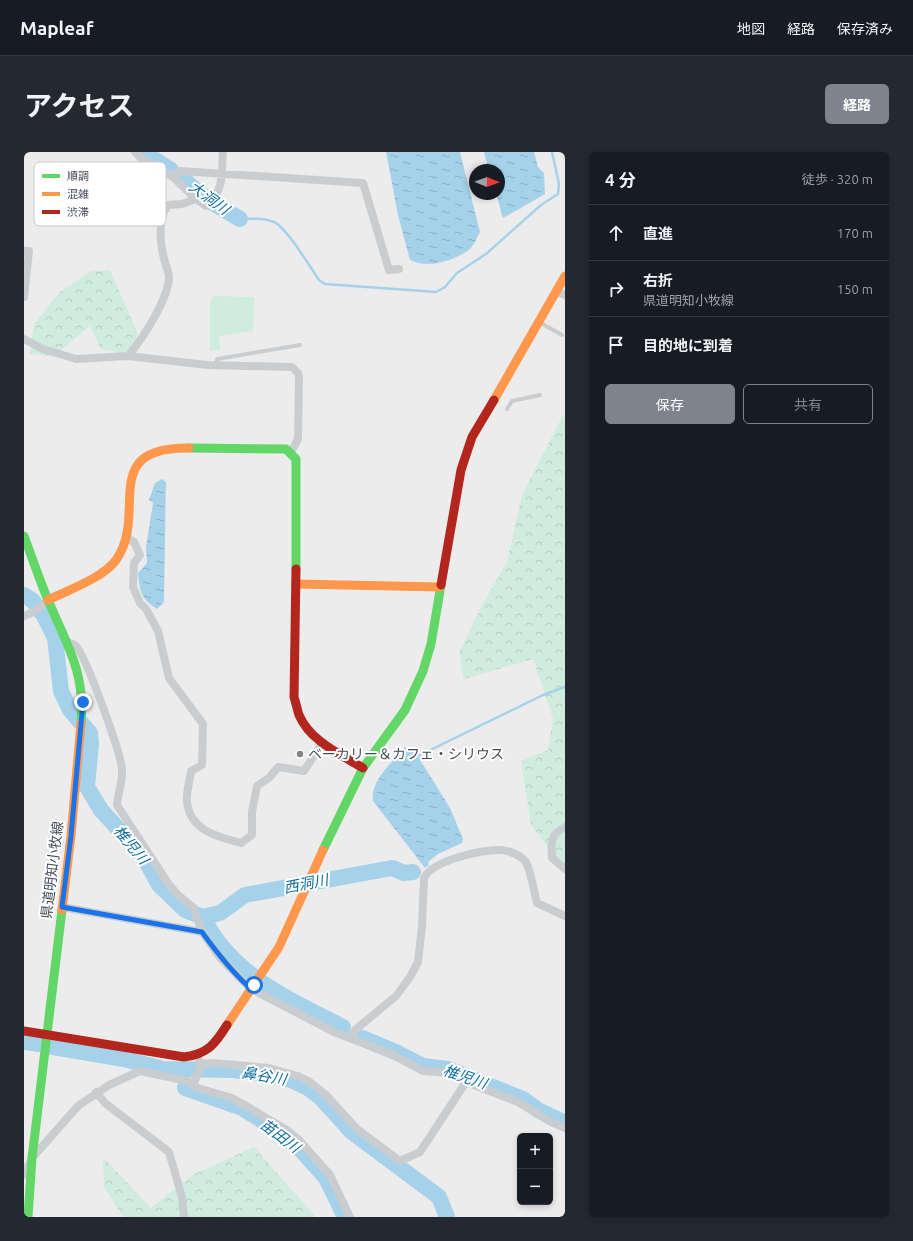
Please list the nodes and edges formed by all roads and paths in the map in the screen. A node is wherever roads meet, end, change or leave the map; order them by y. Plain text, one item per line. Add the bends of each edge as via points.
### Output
1 (135, 152) edge
2 (223, 152) edge
3 (148, 162) edge
4 (166, 173) edge
5 (221, 175) junction
6 (173, 177) junction
7 (196, 199) junction
8 (166, 208) edge
9 (161, 226) edge
10 (24, 251) edge
11 (399, 270) dead end
12 (565, 276) edge
13 (556, 291) junction
14 (565, 295) edge
15 (24, 297) edge
16 (539, 321) junction
17 (562, 335) dead end
18 (24, 339) edge
19 (300, 345) dead end
20 (128, 356) junction
21 (217, 365) junction
22 (540, 395) dead end
23 (508, 409) dead end
24 (291, 452) junction
25 (24, 536) edge
26 (127, 538) junction
27 (296, 584) junction
28 (440, 587) junction
29 (46, 602) junction
30 (24, 616) edge
31 (68, 642) junction
32 (323, 742) junction
33 (363, 768) junction
34 (565, 827) edge
35 (565, 869) edge
36 (62, 907) junction
37 (565, 916) edge
38 (202, 932) junction
39 (253, 987) junction
40 (24, 1031) edge
41 (46, 1035) junction
42 (351, 1038) junction
43 (200, 1062) junction
44 (466, 1082) junction
45 (193, 1085) junction
46 (96, 1092) junction
47 (565, 1128) edge
48 (32, 1158) junction
49 (24, 1175) edge
50 (28, 1217) edge
51 (184, 1217) edge
52 (350, 1217) edge

1 - 3 street
2 - 5 street
4 - 6 street
5 - 6 street via 180,171
5 - 7 street via 220,189 211,202 206,206
5 - 11 street via 363,183 389,270
6 - 7 street
7 - 8 street via 168,205
9 - 20 street via 160,244 169,276 165,292 153,320
10 - 15 street via 29,251
12 - 13 street
13 - 14 street
13 - 16 street
16 - 17 lane
16 - 28 street via 472,437 461,470
18 - 20 street via 43,349 76,359
19 - 21 lane via 218,358
20 - 21 street
21 - 24 street via 288,366 296,370 299,377 298,439
22 - 23 lane via 512,401
24 - 26 street via 281,448 172,448 147,455 135,468 130,482
24 - 27 street via 296,459 298,470
25 - 29 street, 県道明知小牧線
26 - 29 street via 116,560 105,570
26 - 32 street via 134,542 140,555 134,562 133,587 158,631 169,678 203,724 202,765 191,771 187,803 193,819 215,836 241,843 248,840 252,836 252,812 257,786 270,777 278,767 304,771
27 - 28 street
27 - 32 street via 294,697 299,715 307,728
28 - 33 street via 431,644 423,671 405,710
29 - 30 street
29 - 31 street, 県道明知小牧線
31 - 36 street, 県道明知小牧線 via 82,691 83,714
31 - 38 street via 76,646 90,672 117,747 122,781 116,805 168,883 193,907
32 - 33 street
33 - 39 street via 279,948
34 - 35 street via 557,831 551,842 552,858
36 - 38 street
36 - 41 street, 県道明知小牧線
37 - 42 street via 536,903 525,862 514,853 500,850 448,860 427,872 424,878 418,962 410,977 396,996 355,1030
38 - 39 street via 221,959
39 - 42 street via 302,1016
39 - 43 street
40 - 41 street
41 - 43 street
41 - 48 street, 県道明知小牧線
42 - 44 street via 424,1071 450,1073
43 - 44 street via 269,1068 298,1076 325,1094 357,1129 400,1161 420,1152
43 - 45 street
44 - 47 street via 518,1102
45 - 46 street via 140,1071
45 - 52 street via 249,1106 298,1139 330,1175
46 - 48 street via 62,1122
46 - 51 street via 105,1103 169,1152 182,1197
48 - 49 street
48 - 50 street, 県道明知小牧線

